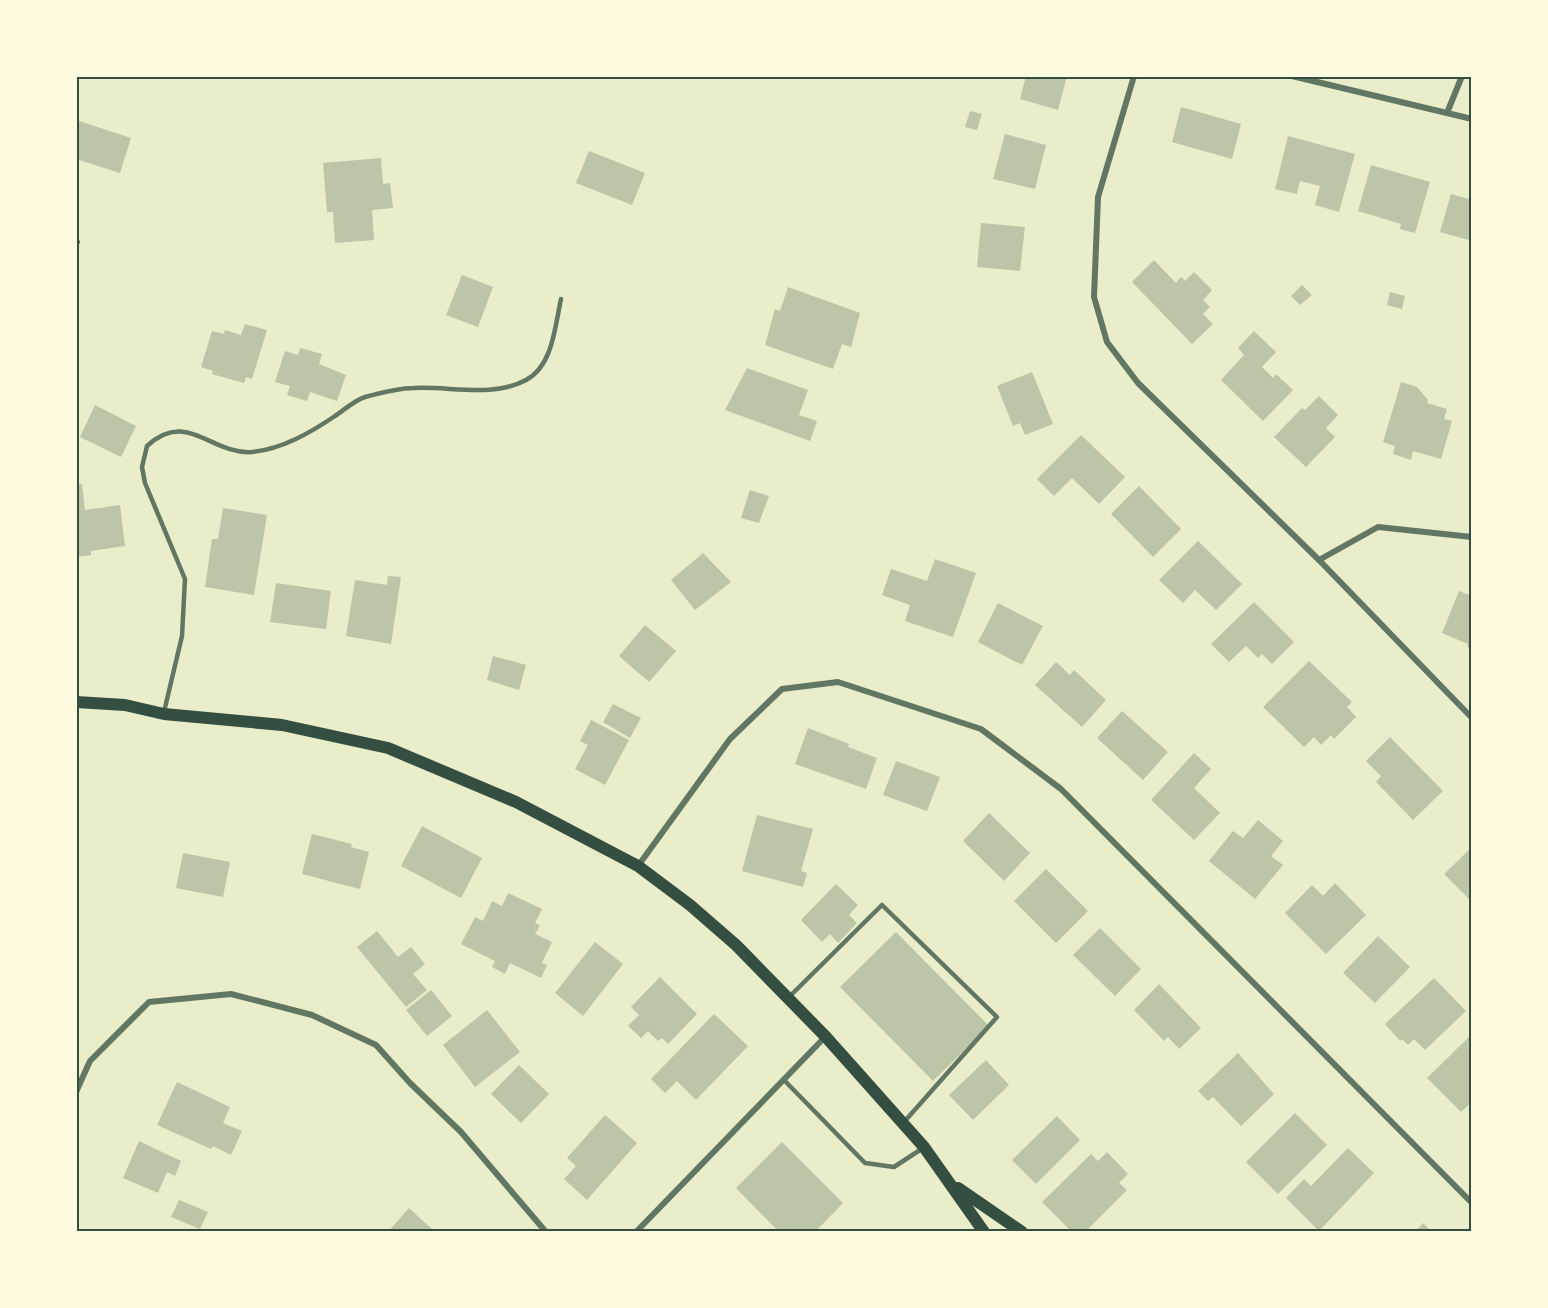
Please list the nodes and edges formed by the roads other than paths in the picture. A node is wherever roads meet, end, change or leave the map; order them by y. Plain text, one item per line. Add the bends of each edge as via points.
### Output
1 (1134, 76) edge
2 (1292, 76) edge
3 (1462, 76) edge
4 (1448, 113) junction
5 (1472, 119) edge
6 (561, 299) dead end
7 (1472, 537) edge
8 (1319, 561) junction
9 (76, 702) edge
10 (164, 714) junction
11 (1472, 718) edge
12 (638, 866) junction
13 (788, 998) junction
14 (826, 1037) junction
15 (784, 1080) junction
16 (76, 1092) edge
17 (904, 1122) junction
18 (924, 1147) junction
19 (951, 1183) junction
20 (1472, 1203) edge
21 (546, 1232) edge
22 (636, 1232) edge
23 (984, 1232) edge
24 (1022, 1232) edge

1 - 8 street via 1098,197 1094,297 1107,342 1138,383
2 - 4 street
3 - 4 street
4 - 5 street
6 - 10 lane via 545,361 528,380 509,387 412,388 363,398 309,434 264,450 238,451 178,431 166,432 147,446 142,467 145,483 185,579 182,636
7 - 8 street via 1378,527
8 - 11 street
9 - 10 main road via 125,705
10 - 12 main road via 282,725 388,748 516,802
12 - 13 main road via 716,926
12 - 20 street via 730,739 782,688 838,682 981,729 1061,789
13 - 14 main road
13 - 17 lane via 882,905 998,1017
14 - 15 street
14 - 17 main road
15 - 18 lane via 865,1163 894,1167
15 - 22 street
16 - 21 street via 90,1061 149,1002 231,994 312,1015 376,1045 461,1132
17 - 18 main road
18 - 19 main road
19 - 23 main road
19 - 24 main road

